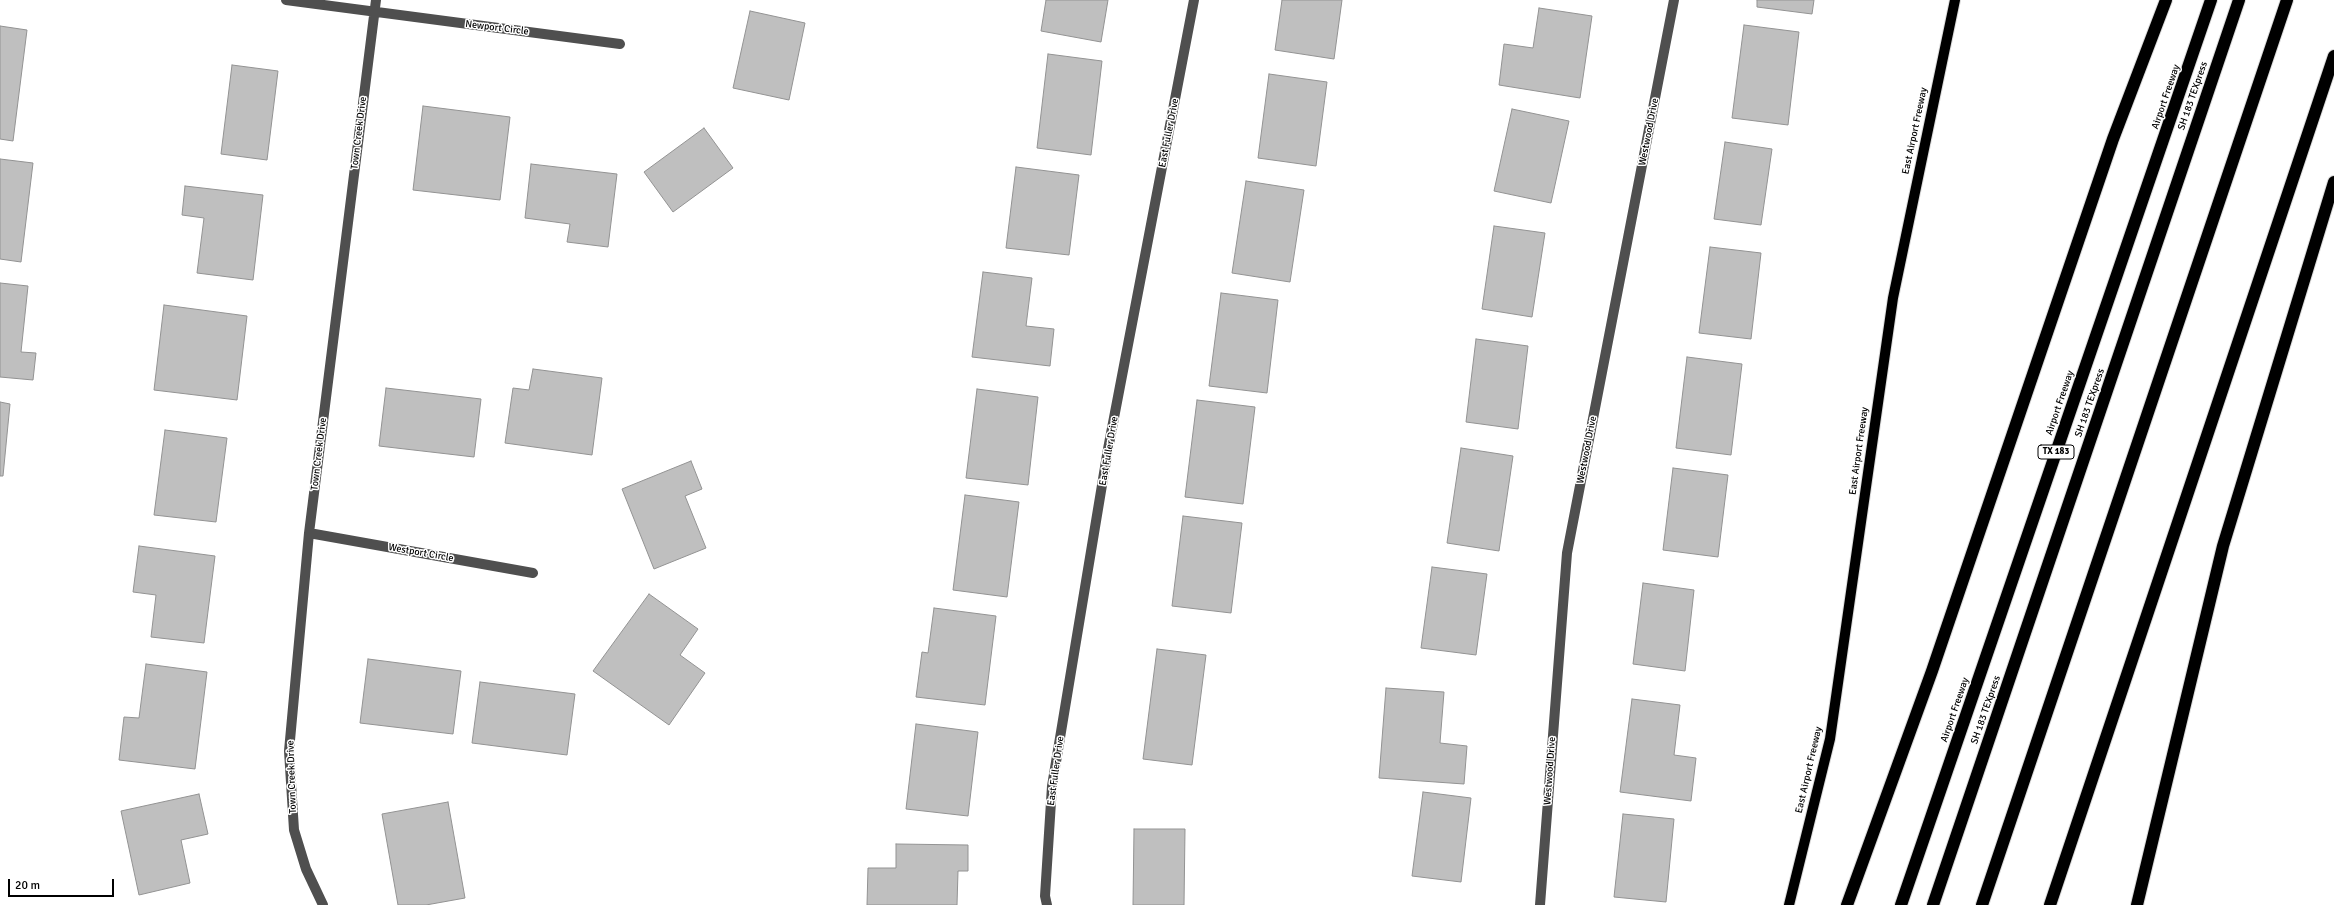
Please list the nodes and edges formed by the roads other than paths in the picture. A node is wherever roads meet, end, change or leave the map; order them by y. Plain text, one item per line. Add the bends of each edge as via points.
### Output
1 (286, 0) edge
2 (376, 0) edge
3 (1194, 0) edge
4 (1674, 0) edge
5 (1955, 0) edge
6 (2166, 0) edge
7 (2212, 0) edge
8 (2239, 0) edge
9 (2287, 0) edge
10 (374, 12) junction
11 (620, 44) dead end
12 (2334, 56) edge
13 (2334, 182) edge
14 (309, 533) junction
15 (533, 573) dead end
16 (323, 905) edge
17 (1047, 905) edge
18 (1540, 905) edge
19 (1789, 905) edge
20 (1847, 905) edge
21 (1901, 905) edge
22 (1933, 905) edge
23 (1982, 905) edge
24 (2050, 905) edge
25 (2137, 905) edge

1 - 10 street, Newport Circle
2 - 10 street, Town Creek Drive
3 - 17 street, East Fuller Drive via 1110,441 1052,786 1045,896
4 - 18 street, Westwood Drive via 1567,553
5 - 19 main road, East Airport Freeway via 1893,298 1830,739
6 - 20 highway via 2113,139 1932,671
7 - 21 highway, Airport Freeway / TX 183
8 - 22 highway, SH 183 TEXpress
9 - 23 highway
10 - 11 street, Newport Circle
10 - 14 street, Town Creek Drive
12 - 24 highway
13 - 25 highway via 2223,546
14 - 15 street, Westport Circle
14 - 16 street, Town Creek Drive via 289,751 294,830 306,869

